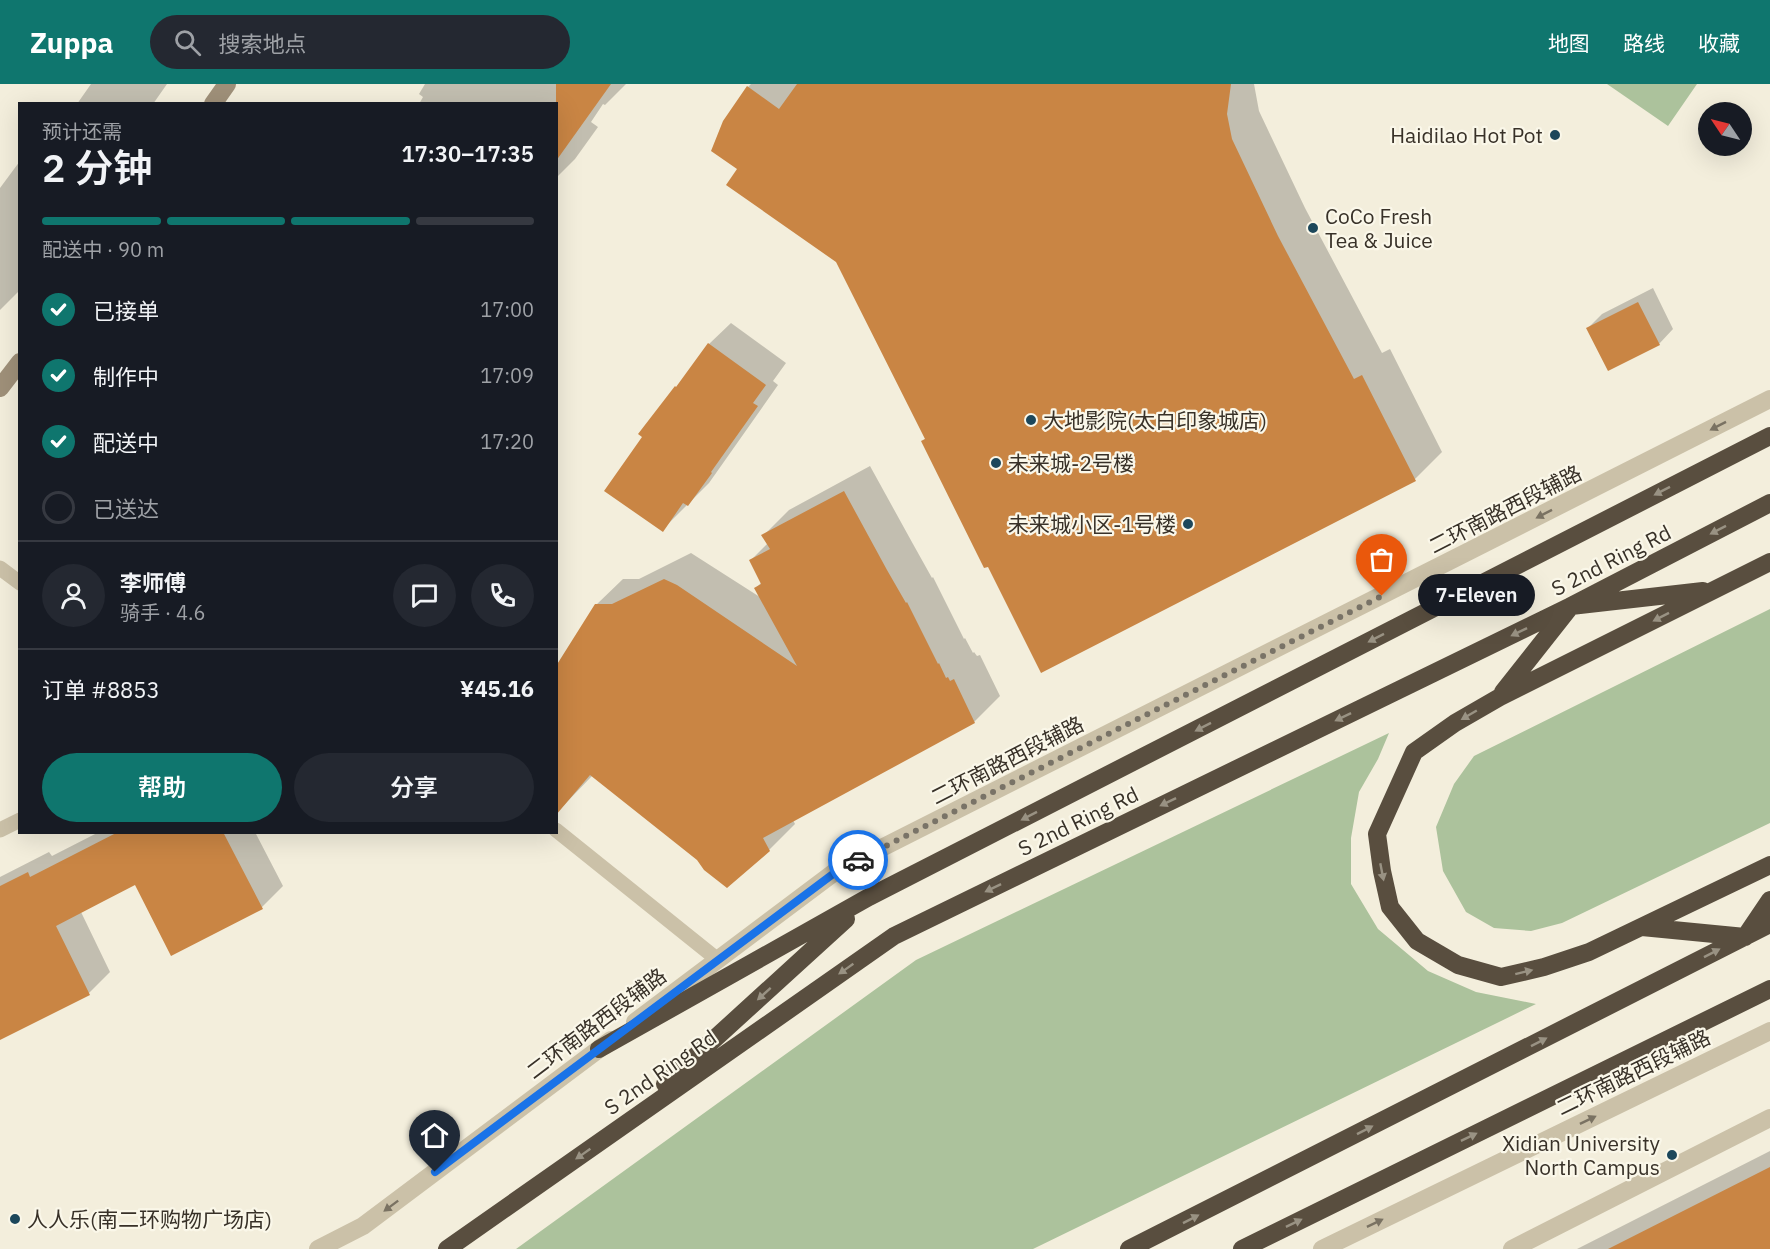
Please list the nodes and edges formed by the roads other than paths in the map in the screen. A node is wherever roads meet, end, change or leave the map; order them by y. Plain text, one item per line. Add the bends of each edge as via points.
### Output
1 (227, 84) edge
2 (214, 102) edge
3 (18, 365) edge
4 (0, 388) edge
5 (1770, 399) edge
6 (1770, 436) edge
7 (1770, 503) edge
8 (1770, 562) edge
9 (0, 568) edge
10 (18, 582) edge
11 (1717, 589) junction
12 (1571, 606) junction
13 (1500, 697) junction
14 (18, 821) edge
15 (0, 830) edge
16 (558, 832) edge
17 (1770, 865) edge
18 (869, 897) junction
19 (1770, 900) edge
20 (1770, 924) edge
21 (1640, 927) junction
22 (1744, 937) junction
23 (718, 960) junction
24 (1770, 989) edge
25 (1770, 1031) edge
26 (599, 1049) junction
27 (1770, 1118) edge
28 (609, 1136) junction
29 (1134, 1247) edge
30 (318, 1249) edge
31 (447, 1249) edge
32 (1242, 1249) edge
33 (1322, 1249) edge
34 (1512, 1249) edge

1 - 2 street
3 - 4 street
5 -> 23 street, 二环南路西段辅路 via 837,871
6 -> 18 highway
7 -> 12 highway, S 2nd Ring Rd
8 - 11 highway
9 - 10 lane
11 - 12 highway
11 -> 13 highway
12 - 13 highway
12 -> 28 highway, S 2nd Ring Rd via 894,936
13 -> 21 highway via 1414,752 1377,834 1390,907 1417,941 1458,965 1501,977 1589,952
14 - 15 lane
16 - 23 lane
17 - 21 highway
18 - 26 highway
18 -> 28 highway
19 - 22 highway
20 - 22 highway
21 - 22 highway
29 -> 22 highway
23 - 26 street, 二环南路西段辅路
32 -> 24 highway
33 -> 25 street, 二环南路西段辅路
26 -> 30 street, 二环南路西段辅路 via 363,1226
27 - 34 street
28 -> 31 highway, S 2nd Ring Rd

